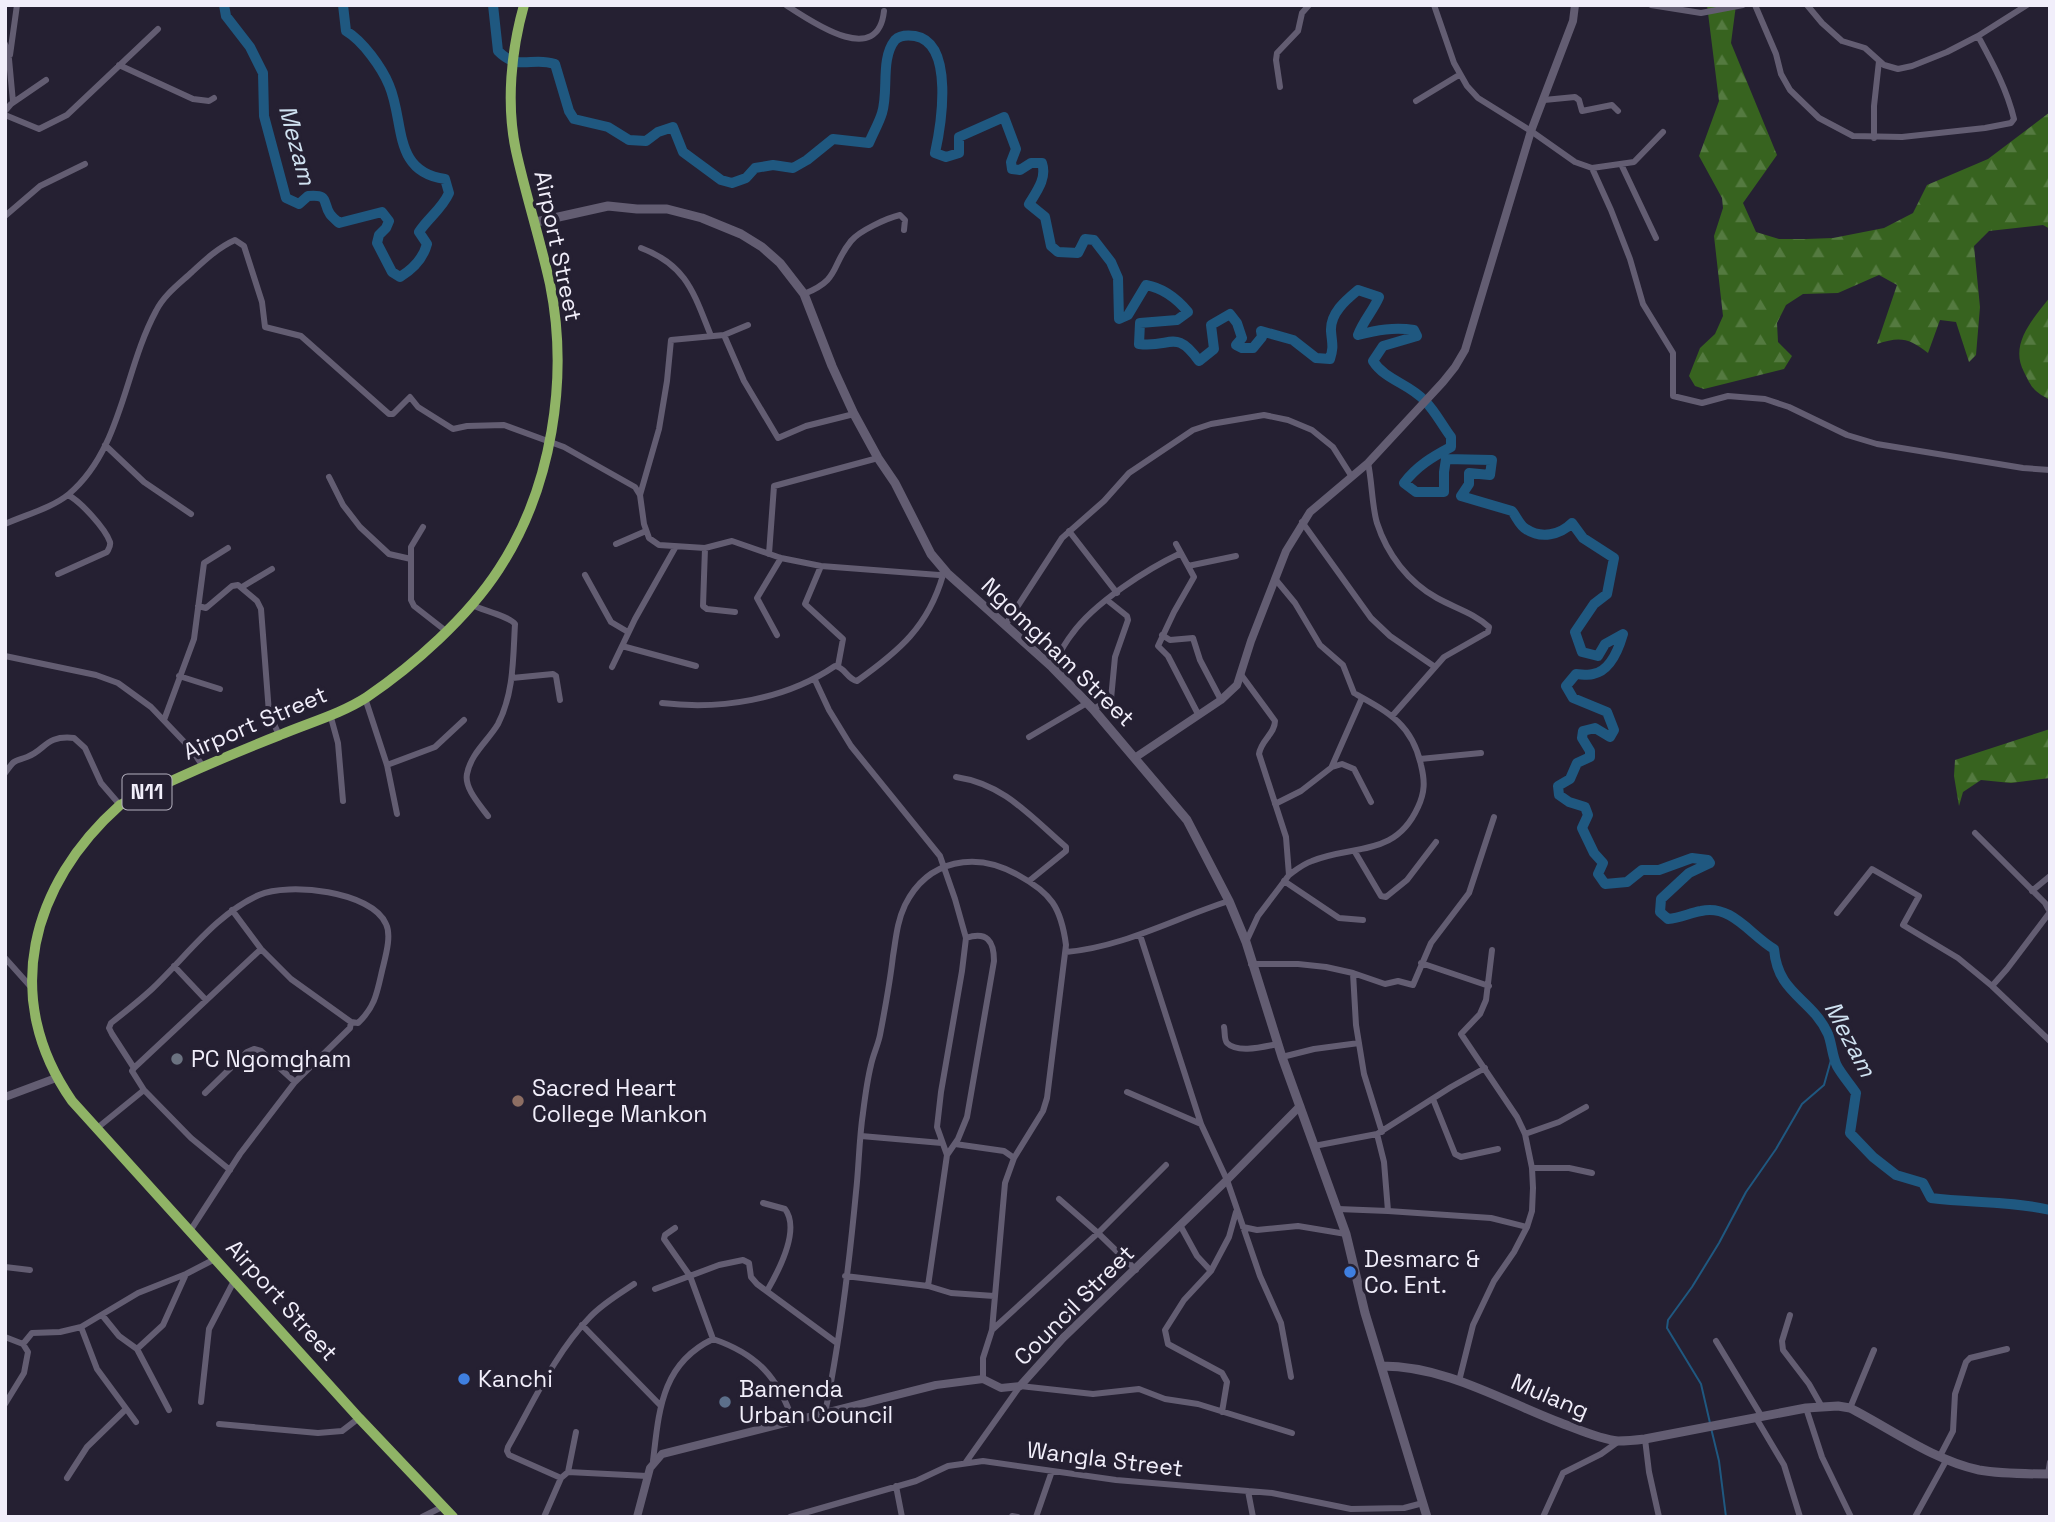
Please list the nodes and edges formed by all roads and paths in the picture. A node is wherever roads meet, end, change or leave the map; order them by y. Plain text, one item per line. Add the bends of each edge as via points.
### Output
1 (17, 5) edge
2 (524, 5) edge
3 (786, 5) edge
4 (1309, 5) edge
5 (1434, 5) edge
6 (1575, 5) edge
7 (1651, 5) edge
8 (1743, 5) edge
9 (1755, 5) edge
10 (1807, 5) edge
11 (2027, 5) edge
12 (884, 11) dead end
13 (158, 29) dead end
14 (1978, 36) junction
15 (5, 44) edge
16 (9, 59) junction
17 (1879, 61) junction
18 (119, 65) junction
19 (1460, 75) junction
20 (46, 80) dead end
21 (1280, 87) dead end
22 (214, 98) dead end
23 (1544, 100) junction
24 (1416, 101) dead end
25 (13, 102) junction
26 (1618, 111) dead end
27 (5, 113) edge
28 (1531, 131) junction
29 (1663, 132) dead end
30 (1874, 138) junction
31 (85, 164) dead end
32 (1621, 164) junction
33 (1592, 168) junction
34 (5, 216) edge
35 (536, 222) junction
36 (904, 230) dead end
37 (1656, 237) dead end
38 (641, 248) dead end
39 (804, 294) junction
40 (748, 325) dead end
41 (724, 335) junction
42 (711, 336) junction
43 (854, 414) junction
44 (549, 441) junction
45 (105, 445) junction
46 (878, 458) junction
47 (1368, 463) junction
48 (2050, 470) edge
49 (329, 477) dead end
50 (1352, 477) junction
51 (68, 495) junction
52 (640, 495) junction
53 (191, 514) dead end
54 (1302, 522) junction
55 (5, 524) edge
56 (423, 527) dead end
57 (646, 531) junction
58 (1069, 531) junction
59 (616, 544) dead end
60 (1176, 544) dead end
61 (228, 548) dead end
62 (675, 548) junction
63 (705, 548) junction
64 (1181, 553) junction
65 (769, 554) junction
66 (1236, 556) dead end
67 (781, 558) junction
68 (411, 559) junction
69 (821, 566) junction
70 (1188, 566) junction
71 (272, 569) dead end
72 (58, 574) dead end
73 (945, 574) junction
74 (584, 575) dead end
75 (1276, 580) junction
76 (242, 587) junction
77 (1117, 593) junction
78 (1107, 600) junction
79 (471, 605) junction
80 (198, 606) junction
81 (735, 612) dead end
82 (1006, 624) junction
83 (446, 631) junction
84 (628, 632) junction
85 (777, 635) dead end
86 (1162, 635) junction
87 (622, 646) junction
88 (5, 656) edge
89 (696, 666) dead end
90 (838, 666) junction
91 (612, 667) dead end
92 (1052, 667) junction
93 (1435, 667) junction
94 (179, 676) junction
95 (1242, 676) junction
96 (512, 678) junction
97 (816, 680) junction
98 (220, 689) dead end
99 (365, 698) junction
100 (1362, 698) junction
101 (560, 700) dead end
102 (1221, 700) junction
103 (662, 703) dead end
104 (1090, 706) junction
105 (330, 714) junction
106 (1198, 714) junction
107 (1393, 715) junction
108 (164, 720) junction
109 (464, 720) dead end
110 (279, 735) junction
111 (1029, 737) dead end
112 (1482, 752) dead end
113 (1136, 757) junction
114 (1420, 759) junction
115 (387, 765) junction
116 (1332, 767) junction
117 (204, 768) junction
118 (5, 773) edge
119 (956, 777) dead end
120 (343, 801) dead end
121 (1371, 802) dead end
122 (1275, 804) junction
123 (120, 805) junction
124 (397, 814) dead end
125 (488, 816) dead end
126 (1494, 817) dead end
127 (1975, 832) dead end
128 (1436, 842) dead end
129 (1355, 852) junction
130 (946, 868) junction
131 (2050, 876) edge
132 (1286, 878) junction
133 (1029, 881) junction
134 (2032, 891) junction
135 (1230, 901) junction
136 (2047, 903) edge
137 (232, 910) junction
138 (2050, 912) edge
139 (1837, 913) dead end
140 (1363, 920) dead end
141 (1252, 927) junction
142 (1241, 929) junction
143 (1140, 934) junction
144 (966, 938) junction
145 (1246, 942) junction
146 (261, 949) junction
147 (1492, 950) dead end
148 (1066, 952) junction
149 (5, 958) edge
150 (1421, 963) junction
151 (1251, 964) junction
152 (174, 965) junction
153 (1353, 973) junction
154 (1489, 986) junction
155 (1992, 986) junction
156 (32, 988) junction
157 (206, 1000) junction
158 (351, 1022) junction
159 (1224, 1027) dead end
160 (2050, 1041) edge
161 (1359, 1043) junction
162 (1278, 1044) junction
163 (1282, 1057) junction
164 (134, 1068) junction
165 (1485, 1068) junction
166 (56, 1078) junction
167 (295, 1082) junction
168 (144, 1090) junction
169 (1127, 1092) dead end
170 (205, 1093) dead end
171 (5, 1097) edge
172 (1433, 1100) junction
173 (1300, 1106) junction
174 (1586, 1107) dead end
175 (1287, 1119) junction
176 (1305, 1120) junction
177 (1201, 1124) junction
178 (96, 1129) junction
179 (1379, 1133) junction
180 (1525, 1134) junction
181 (860, 1136) junction
182 (942, 1143) junction
183 (955, 1144) junction
184 (1314, 1146) junction
185 (1498, 1149) dead end
186 (947, 1155) junction
187 (1014, 1158) junction
188 (1166, 1165) dead end
189 (1532, 1168) junction
190 (230, 1170) junction
191 (1592, 1172) dead end
192 (1227, 1180) junction
193 (1059, 1199) dead end
194 (763, 1203) dead end
195 (1338, 1209) junction
196 (1237, 1210) junction
197 (1388, 1211) junction
198 (1180, 1225) junction
199 (1243, 1227) junction
200 (1527, 1227) junction
201 (675, 1228) dead end
202 (1257, 1230) junction
203 (190, 1231) junction
204 (1098, 1233) junction
205 (1346, 1234) junction
206 (1248, 1237) junction
207 (216, 1259) junction
208 (5, 1267) edge
209 (30, 1270) dead end
210 (1136, 1270) junction
211 (1211, 1271) junction
212 (186, 1274) junction
213 (690, 1276) junction
214 (845, 1276) junction
215 (235, 1279) junction
216 (634, 1284) dead end
217 (928, 1286) junction
218 (655, 1289) dead end
219 (767, 1291) junction
220 (994, 1296) junction
221 (102, 1315) junction
222 (1790, 1315) dead end
223 (582, 1325) junction
224 (81, 1327) junction
225 (992, 1330) junction
226 (5, 1337) edge
227 (713, 1339) junction
228 (1716, 1341) dead end
229 (837, 1343) junction
230 (23, 1344) junction
231 (137, 1349) junction
232 (2007, 1349) dead end
233 (1874, 1350) dead end
234 (1382, 1366) junction
235 (1291, 1377) dead end
236 (983, 1379) junction
237 (1459, 1381) junction
238 (1020, 1386) junction
239 (201, 1402) dead end
240 (5, 1404) edge
241 (660, 1405) junction
242 (1822, 1407) junction
243 (1806, 1408) junction
244 (1850, 1408) junction
245 (125, 1409) junction
246 (169, 1410) dead end
247 (1222, 1412) junction
248 (825, 1413) junction
249 (1759, 1417) junction
250 (359, 1418) junction
251 (793, 1421) junction
252 (136, 1422) dead end
253 (219, 1424) dead end
254 (576, 1432) dead end
255 (1292, 1433) dead end
256 (1645, 1439) junction
257 (1619, 1441) junction
258 (1944, 1457) junction
259 (653, 1461) junction
260 (966, 1462) junction
261 (2050, 1462) edge
262 (1052, 1471) junction
263 (568, 1472) junction
264 (2049, 1474) edge
265 (647, 1476) junction
266 (67, 1478) dead end
267 (561, 1478) junction
268 (896, 1486) junction
269 (1248, 1491) junction
270 (1423, 1503) junction
271 (442, 1507) junction
272 (1404, 1508) junction
273 (1012, 1516) edge
274 (422, 1517) edge
275 (453, 1517) edge
276 (544, 1517) edge
277 (637, 1517) edge
278 (790, 1517) edge
279 (902, 1517) edge
280 (1018, 1517) edge
281 (1036, 1517) edge
282 (1254, 1517) edge
283 (1396, 1517) edge
284 (1427, 1517) edge
285 (1543, 1517) edge
286 (1659, 1517) edge
287 (1800, 1517) edge
288 (1851, 1517) edge
289 (1914, 1517) edge

1 - 16 street
2 - 35 highway, Airport Street / N11 via 511,82 516,151
3 - 12 street via 828,32 862,40 877,34
4 - 21 street via 1298,31 1277,53
5 - 19 street
6 - 23 street via 1566,45
7 - 8 street via 1701,13
9 - 30 street via 1781,74 1801,103 1853,136
10 - 17 street via 1833,34 1865,48
11 - 14 street
13 - 18 street
14 - 17 street via 1912,66 1890,68
14 - 30 street via 2003,84 2014,119 2011,123
15 - 16 street
16 - 25 street
17 - 30 street
18 - 22 street via 193,99
18 - 27 street via 67,115 45,128 34,128
19 - 24 street
19 - 28 street via 1478,98
20 - 25 street
23 - 26 street via 1575,97 1581,111 1612,105
23 - 28 street
25 - 27 street
28 - 33 street via 1575,162
28 - 47 street via 1465,350
29 - 32 street via 1638,160
31 - 34 street via 40,186
32 - 33 street
32 - 37 street
33 - 48 street via 1630,259 1643,304 1673,353 1673,396 1702,403 1728,396 1765,399 1878,444
35 - 39 main road, Ngomgham Street via 608,206 667,209 702,218 741,234 771,255
35 - 44 highway, Airport Street / N11 via 555,332 556,390
36 - 39 street via 903,216 896,215 857,235 832,277
38 - 42 street via 663,257 685,278
39 - 43 main road, Ngomgham Street
40 - 41 street
41 - 42 street
41 - 43 street via 744,381 778,438
42 - 52 street via 669,342 659,429
43 - 46 main road, Ngomgham Street
44 - 45 street via 504,425 451,428 410,397 389,414 301,336 264,325 262,302 244,246 236,240 203,262 156,310
44 - 52 street via 635,487
44 - 79 highway, Airport Street / N11 via 518,534
45 - 51 street
45 - 53 street via 144,482
46 - 65 street via 775,486
46 - 73 main road, Ngomgham Street
47 - 50 street
47 - 93 street via 1377,521 1399,566 1416,584 1489,627
49 - 68 street via 342,505 360,527 389,554
50 - 54 street
50 - 58 street via 1333,447 1312,430 1288,420 1264,415 1212,424 1193,430 1129,473
51 - 55 street
51 - 72 street via 93,518 110,547
52 - 57 street
54 - 75 street
54 - 93 street via 1371,618
56 - 68 street via 411,547
57 - 59 street
57 - 62 street via 654,543
58 - 77 street
58 - 82 street
60 - 64 street
61 - 80 street via 204,563
62 - 63 street
62 - 84 street
63 - 65 street via 732,541
63 - 81 street via 703,606
64 - 70 street
64 - 77 street via 1155,565
65 - 67 street
66 - 70 street
67 - 69 street
67 - 85 street via 757,598
68 - 83 street via 412,603
69 - 73 street
69 - 90 street via 805,604 843,639
70 - 86 street via 1194,581
71 - 76 street
73 - 82 main road, Ngomgham Street
73 - 90 street via 925,618 892,656 857,681
74 - 84 street via 611,622
75 - 95 street
75 - 100 street via 1320,645 1343,665 1352,691
76 - 80 street via 232,586 206,608
76 - 110 street via 261,609 269,713
77 - 78 street
78 - 92 street via 1073,631
78 - 104 street via 1128,620 1115,657 1113,694 1109,702
79 - 83 highway, Airport Street / N11
79 - 96 street via 514,621
80 - 94 street via 194,639
82 - 92 main road, Ngomgham Street
83 - 99 highway, Airport Street / N11
84 - 87 street
86 - 102 street via 1170,640 1193,638
86 - 106 street via 1158,646 1168,656
87 - 89 street
87 - 91 street
88 - 108 street via 118,683
90 - 97 street
92 - 104 main road, Ngomgham Street
93 - 107 street
94 - 98 street
94 - 108 street
95 - 102 street
95 - 122 street via 1275,721 1259,754
96 - 101 street via 553,674
96 - 125 street via 497,726 476,752 467,774 468,787
97 - 103 street via 750,701 691,706
97 - 130 street via 851,746
99 - 105 highway, Airport Street / N11
99 - 115 street
100 - 107 street
100 - 116 street
102 - 106 street
104 - 111 street
104 - 113 main road, Ngomgham Street
105 - 110 highway, Airport Street / N11
105 - 120 street via 338,743
106 - 113 street
107 - 114 street
108 - 117 street
109 - 115 street via 435,747
110 - 117 highway, Airport Street / N11
112 - 114 street
113 - 135 main road, Ngomgham Street via 1187,820
114 - 129 street via 1425,782 1415,815 1390,839
115 - 124 street
116 - 121 street via 1342,764 1354,769
116 - 122 street
117 - 123 highway, Airport Street / N11
118 - 123 street via 18,758 29,757 45,743 74,738
119 - 133 street via 995,788 1066,847
122 - 132 street via 1286,837
123 - 156 highway, Airport Street / N11 via 87,837 55,884 36,939
126 - 150 street via 1469,893 1440,929
127 - 134 street
128 - 129 street via 1407,880 1386,897
129 - 132 street via 1311,861
130 - 133 street via 974,860 992,863
130 - 144 street
130 - 181 street via 919,884 896,927
131 - 134 street
132 - 140 street via 1339,918
132 - 141 street
133 - 148 street via 1056,905
134 - 136 street
135 - 142 main road, Ngomgham Street
135 - 143 street
136 - 138 street
137 - 146 street
137 - 152 street
137 - 158 street via 262,893 299,888 350,897 378,912 387,926 380,982 371,1011 358,1023
138 - 155 street
139 - 155 street via 1872,869 1919,896 1903,925 1958,958
141 - 142 street
141 - 145 street
142 - 145 main road, Ngomgham Street
143 - 148 street
143 - 177 street
144 - 182 street via 941,1092 937,1128
144 - 183 street via 986,937 994,961 967,1117
145 - 151 main road, Ngomgham Street
146 - 157 street
146 - 158 street via 291,979
147 - 154 street
148 - 187 street via 1047,1098
149 - 156 street
150 - 153 street via 1413,985 1385,984
150 - 154 street
151 - 153 street via 1298,964
151 - 162 main road, Ngomgham Street
152 - 157 street
152 - 164 street via 109,1028
153 - 161 street
154 - 165 street via 1480,1014 1461,1034
155 - 160 street
156 - 166 highway, Airport Street / N11 via 38,1029
157 - 164 street
158 - 167 street
159 - 162 street via 1231,1045 1255,1048
161 - 163 street
161 - 179 street
162 - 163 main road, Ngomgham Street
163 - 173 main road, Ngomgham Street
164 - 168 street
165 - 172 street
165 - 180 street
166 - 171 street
166 - 178 highway, Airport Street / N11
167 - 170 street via 254,1049
167 - 190 street
168 - 178 street
168 - 190 street
169 - 177 street
172 - 179 street
172 - 185 street via 1455,1154 1461,1157
173 - 175 street, Council Street
173 - 176 main road, Ngomgham Street
174 - 180 street
175 - 176 street
175 - 192 street, Council Street
176 - 184 main road, Ngomgham Street
177 - 192 street
178 - 203 highway, Airport Street / N11
179 - 184 street
179 - 197 street
180 - 189 street
181 - 182 street
181 - 214 street
182 - 186 street
183 - 186 street
183 - 187 street via 1004,1152
184 - 195 main road, Ngomgham Street
186 - 217 street
187 - 220 street via 1005,1183
188 - 204 street
189 - 191 street
189 - 200 street via 1532,1211
190 - 203 street
192 - 196 street
192 - 198 street, Council Street
193 - 204 street
194 - 219 street via 785,1209 789,1216 789,1244
195 - 197 street
195 - 205 main road, Ngomgham Street
196 - 199 street
196 - 211 street
197 - 200 street via 1491,1218
198 - 210 street, Council Street
198 - 211 street
199 - 202 street
199 - 206 street
200 - 237 street via 1473,1325
201 - 213 street via 664,1240
202 - 205 street via 1298,1226
202 - 206 street
203 - 207 highway, Airport Street / N11
204 - 210 street
204 - 225 street
205 - 234 main road, Ngomgham Street
206 - 235 street via 1285,1333
207 - 212 street
207 - 215 highway, Airport Street / N11
208 - 209 street
210 - 238 street, Council Street via 1063,1338
211 - 247 street via 1165,1330 1168,1344 1222,1373 1227,1382
212 - 221 street via 138,1293
212 - 231 street via 163,1325
213 - 218 street
213 - 219 street via 743,1260 749,1263 753,1281
213 - 227 street
214 - 217 street
214 - 229 street
215 - 239 street via 209,1329
215 - 250 highway, Airport Street / N11
216 - 223 street
217 - 220 street
219 - 229 street
220 - 225 street
221 - 224 street
221 - 231 street
222 - 242 street via 1783,1350
223 - 241 street
223 - 267 street via 507,1451
224 - 230 street via 32,1333
224 - 245 street via 97,1369
225 - 236 street via 983,1358
226 - 230 street
227 - 241 street via 683,1360
227 - 251 street via 752,1356 766,1370
228 - 249 street
229 - 248 street
230 - 240 street via 28,1352 26,1365
231 - 246 street
232 - 258 street via 1966,1362
233 - 244 street
234 - 237 main road, Mulang via 1407,1366
234 - 270 main road, Ngomgham Street
236 - 238 street, Council Street via 1001,1388
236 - 248 street, Council Street via 936,1385
237 - 257 main road, Mulang via 1586,1433
238 - 247 street via 1093,1394 1139,1389
238 - 260 street
241 - 259 street
242 - 243 main road, Mulang
242 - 244 main road, Mulang
243 - 249 main road, Mulang
243 - 288 street via 1822,1457
244 - 258 main road
245 - 252 street
245 - 266 street via 87,1447
247 - 255 street
248 - 251 street, Council Street
249 - 256 main road, Mulang
249 - 287 street via 1784,1465
250 - 253 street via 342,1431 327,1433
250 - 271 highway, Airport Street / N11
251 - 259 street, Council Street via 673,1450
254 - 263 street
256 - 257 main road, Mulang
256 - 286 street
257 - 285 street via 1563,1474
258 - 264 main road via 1989,1471
258 - 289 street
259 - 265 street
260 - 262 street, Wangla Street
260 - 268 street, Wangla Street
261 - 264 street
262 - 269 street, Wangla Street
262 - 281 street
263 - 265 street
263 - 267 street
265 - 277 street
267 - 276 street
268 - 278 street, Wangla Street
268 - 279 street
269 - 272 street, Wangla Street via 1352,1508
269 - 282 street
270 - 272 street, Wangla Street
270 - 284 main road, Ngomgham Street
271 - 274 street
271 - 275 highway, Airport Street / N11
272 - 283 street
273 - 280 street

